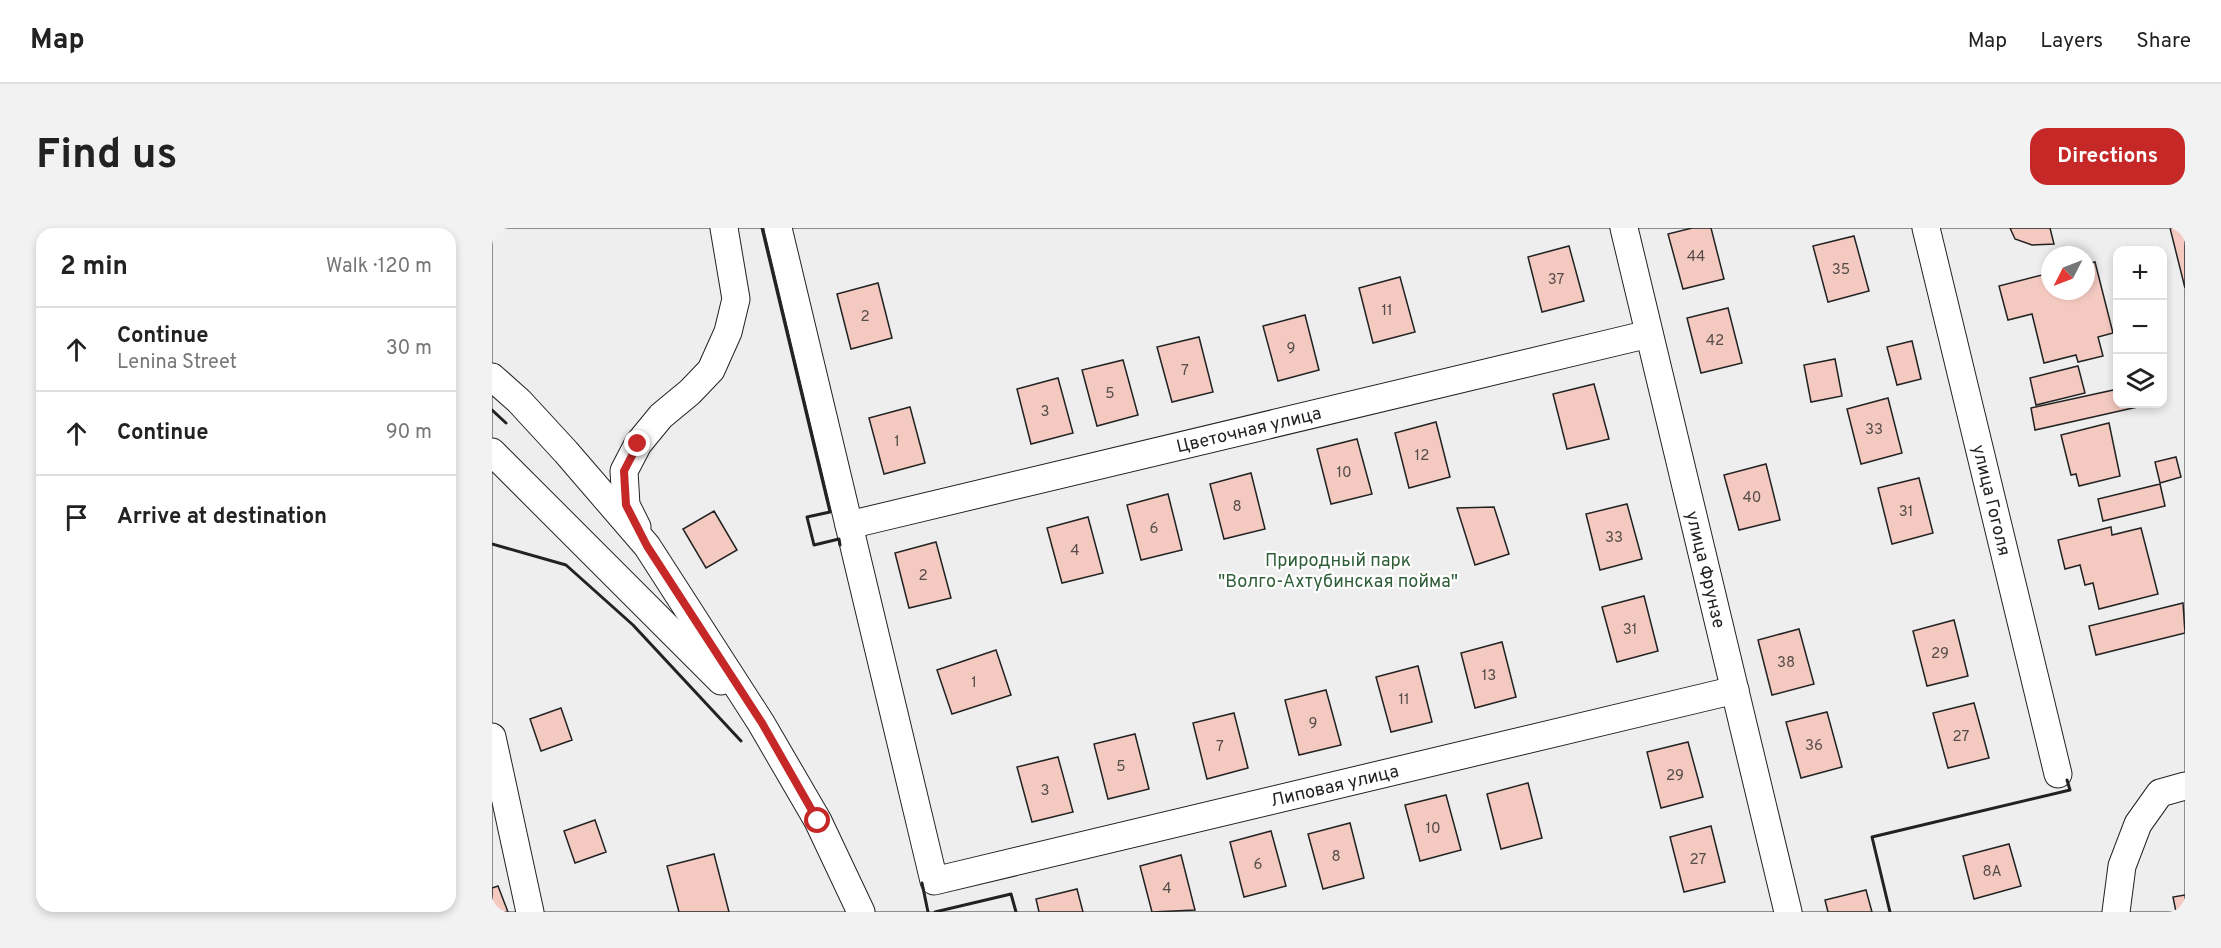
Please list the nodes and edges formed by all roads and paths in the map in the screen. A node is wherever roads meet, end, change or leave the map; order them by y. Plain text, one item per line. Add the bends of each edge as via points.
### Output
1 (724, 228) edge
2 (778, 228) edge
3 (1624, 228) edge
4 (1926, 228) edge
5 (1649, 334) junction
6 (492, 377) edge
7 (492, 452) edge
8 (849, 525) junction
9 (647, 546) junction
10 (1735, 690) junction
11 (762, 723) junction
12 (492, 737) edge
13 (2058, 774) dead end
14 (2185, 786) edge
15 (530, 912) edge
16 (861, 912) edge
17 (1788, 912) edge
18 (2116, 912) edge

1 - 9 street via 736,299 728,332 711,370 661,416 638,444 624,471 626,505
2 - 8 street
3 - 5 street, улица Фрунзе
4 - 13 street, улица Гоголя
5 - 8 street, Цветочная улица
5 - 10 street, улица Фрунзе
6 - 9 street via 566,452
7 - 11 street
8 - 10 street, Липовая улица via 934,881
9 - 11 street
10 - 17 street, улица Фрунзе
11 - 16 street via 818,821
12 - 15 street
14 - 18 street via 2160,793 2138,824 2122,866

